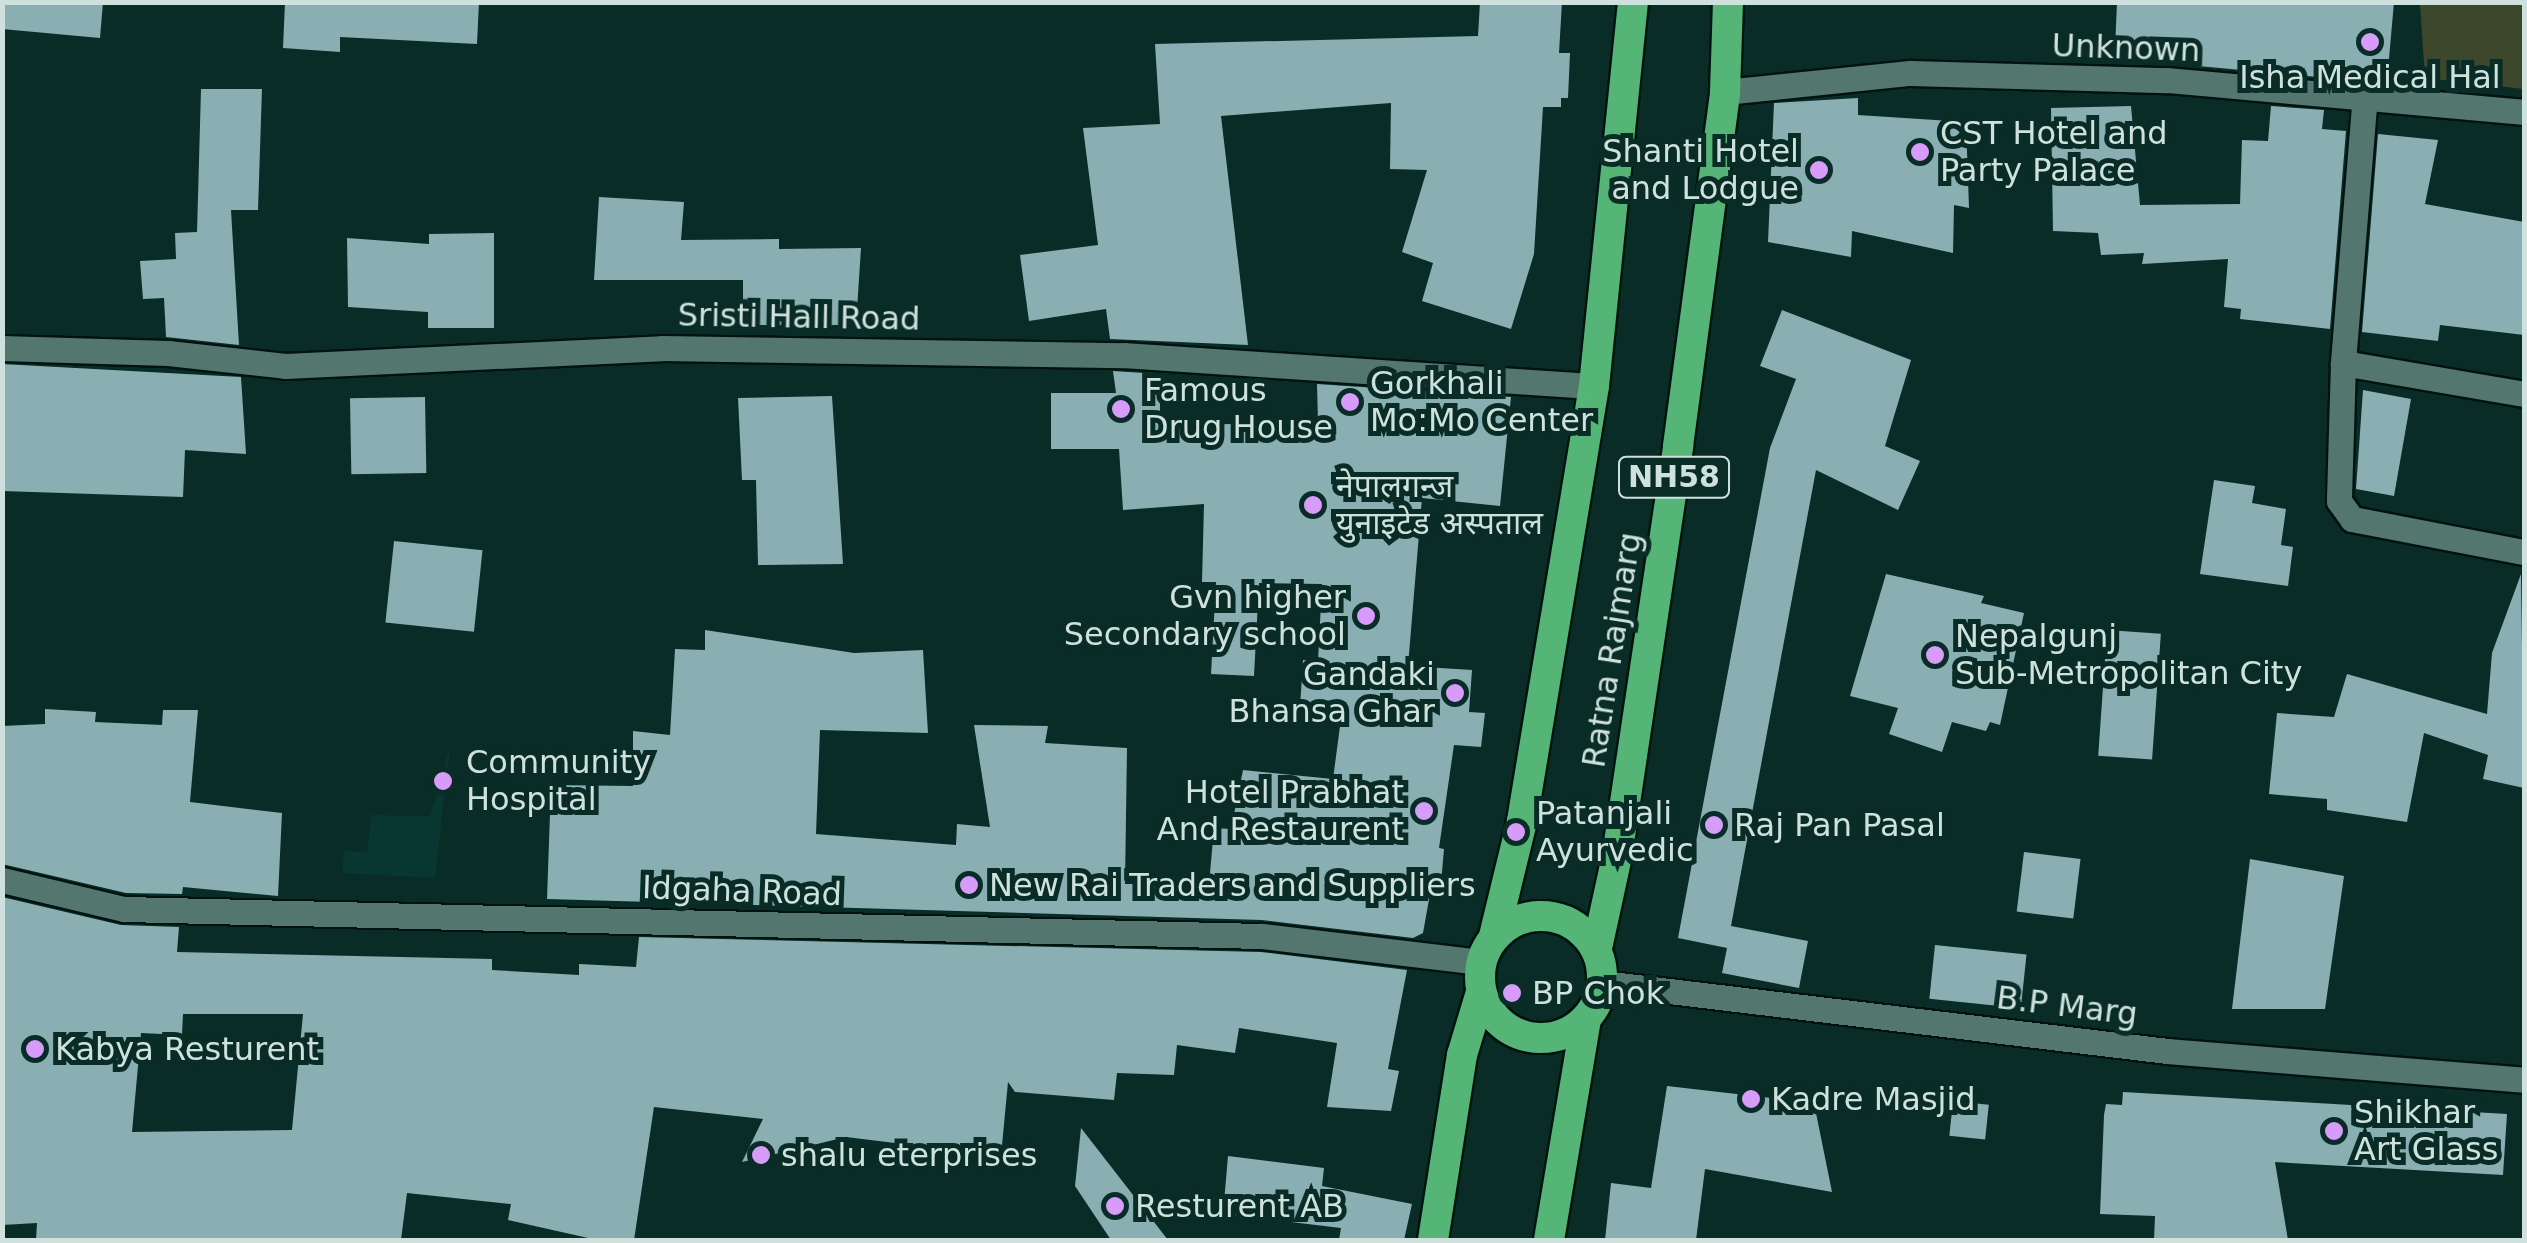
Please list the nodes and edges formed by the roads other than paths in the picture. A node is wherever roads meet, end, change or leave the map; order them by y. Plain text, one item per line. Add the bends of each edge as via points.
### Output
1 (1632, 2) edge
2 (1728, 2) edge
3 (1725, 92) junction
4 (2365, 94) junction
5 (2524, 112) edge
6 (2, 348) edge
7 (2342, 363) junction
8 (1594, 386) junction
9 (2524, 394) edge
10 (2524, 552) edge
11 (2, 880) edge
12 (1596, 948) junction
13 (1485, 964) junction
14 (1602, 983) junction
15 (1586, 1020) junction
16 (2524, 1080) edge
17 (1433, 1240) edge
18 (1549, 1240) edge

1 - 8 highway, Ratna Rajmarg / NH58
2 - 3 highway, Ratna Rajmarg / NH58
3 - 4 street, Unknown via 1910,73
3 - 12 highway, Ratna Rajmarg / NH58 via 1617,856
4 - 5 street, Unknown
4 - 7 street
6 - 8 street, Sristi Hall Road via 168,353 285,366 662,348 1105,355
7 - 9 street
7 - 10 street via 2340,501 2352,519
8 - 13 highway, Ratna Rajmarg / NH58 via 1522,820
11 - 13 street, Idgaha Road via 124,909 1262,936
12 - 13 highway via 1573,924 1547,915 1518,919
12 - 14 highway, NH58
13 - 15 highway via 1494,1018 1518,1034 1554,1036
13 - 17 highway, Ratna Rajmarg / NH58 via 1462,1055
14 - 15 highway
14 - 16 street, B.P Marg via 2167,1051
15 - 18 highway

